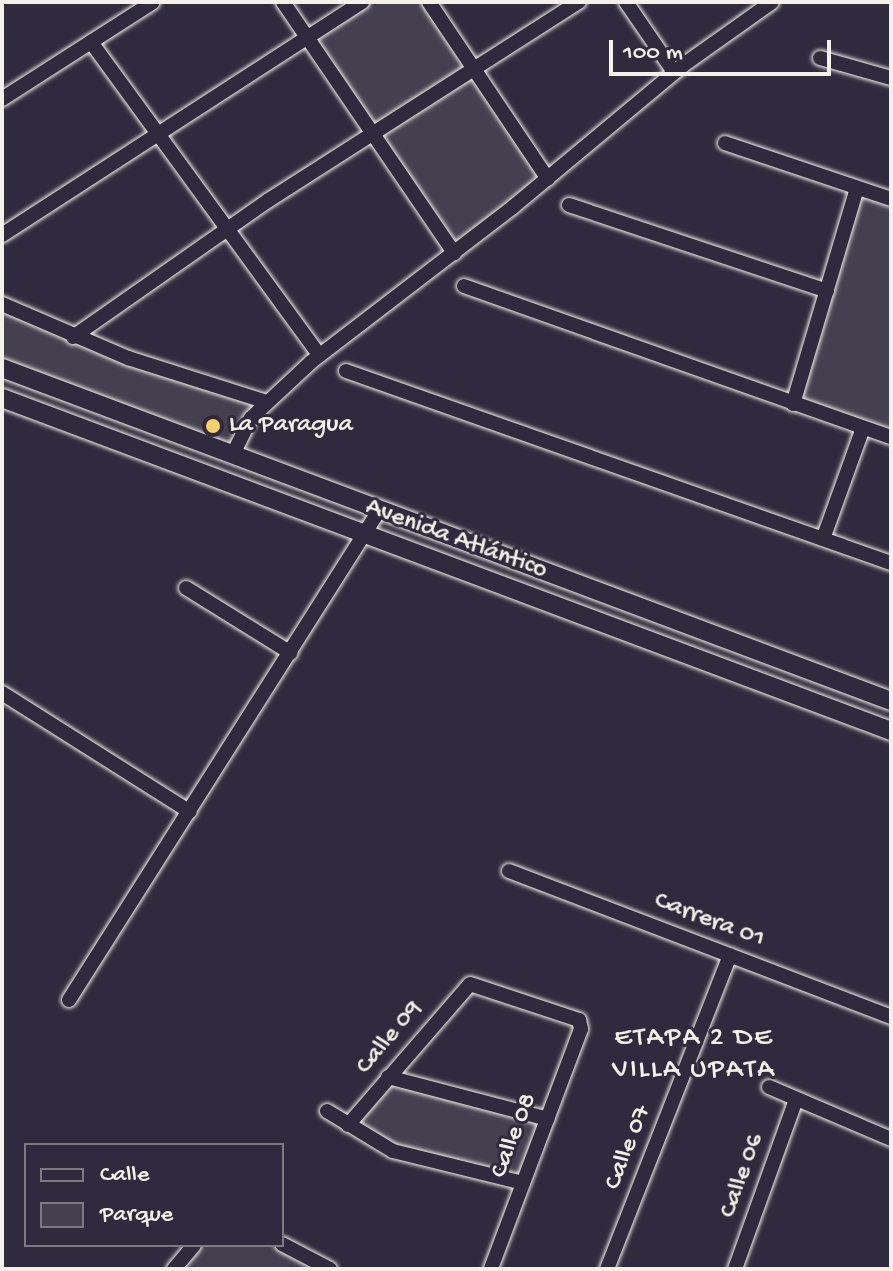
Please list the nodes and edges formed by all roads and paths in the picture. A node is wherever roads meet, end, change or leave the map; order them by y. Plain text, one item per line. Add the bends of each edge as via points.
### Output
1 (153, 2) edge
2 (283, 2) edge
3 (362, 2) edge
4 (429, 2) edge
5 (579, 2) edge
6 (626, 2) edge
7 (772, 2) edge
8 (307, 37) junction
9 (91, 42) junction
10 (820, 58) dead end
11 (473, 71) junction
12 (674, 72) junction
13 (891, 78) edge
14 (2, 99) edge
15 (372, 133) junction
16 (157, 135) junction
17 (725, 143) dead end
18 (548, 179) junction
19 (857, 188) junction
20 (891, 199) edge
21 (569, 205) dead end
22 (225, 231) junction
23 (2, 235) edge
24 (454, 253) junction
25 (464, 286) dead end
26 (827, 291) junction
27 (2, 304) edge
28 (73, 337) junction
29 (319, 355) junction
30 (2, 368) edge
31 (346, 371) dead end
32 (2, 398) edge
33 (267, 402) junction
34 (793, 404) junction
35 (863, 428) junction
36 (891, 437) edge
37 (233, 454) junction
38 (380, 509) junction
39 (367, 534) junction
40 (823, 539) junction
41 (891, 563) edge
42 (186, 588) dead end
43 (291, 653) junction
44 (2, 693) edge
45 (891, 701) edge
46 (891, 731) edge
47 (190, 812) junction
48 (509, 871) dead end
49 (730, 955) junction
50 (470, 984) joint
51 (69, 1000) dead end
52 (891, 1017) edge
53 (388, 1077) junction
54 (769, 1087) dead end
55 (796, 1100) junction
56 (327, 1111) dead end
57 (548, 1119) junction
58 (348, 1125) junction
59 (891, 1139) edge
60 (523, 1183) junction
61 (284, 1245) edge
62 (192, 1247) edge
63 (174, 1269) edge
64 (330, 1269) edge
65 (491, 1269) edge
66 (607, 1269) edge
67 (735, 1269) edge

1 - 9 street
2 - 8 street
3 - 8 street
4 - 11 street
5 - 11 street
6 - 12 street
7 - 12 street
8 - 15 street
8 - 16 street
9 - 14 street
9 - 16 street
10 - 13 street
11 - 15 street
11 - 18 street
12 - 18 street
15 - 22 street
15 - 24 street
16 - 22 street
16 - 23 street
17 - 19 street
18 - 24 street
19 - 20 street
19 - 26 street
21 - 26 street
22 - 28 street
22 - 29 street
24 - 29 street
25 - 34 street
26 - 34 street
27 - 28 street
28 - 33 street
29 - 33 street
30 - 37 street, Avenida Atlántico
31 - 40 street
32 - 39 street, Avenida Atlántico
33 - 37 street via 243,430
34 - 35 street
35 - 36 street
35 - 40 street
37 - 38 street, Avenida Atlántico
38 - 39 street
38 - 45 street, Avenida Atlántico
39 - 43 street
39 - 46 street, Avenida Atlántico
40 - 41 street
42 - 43 street
43 - 47 street
44 - 47 street
47 - 51 street
48 - 49 street, Carrera 01
49 - 52 street, Carrera 01
49 - 66 street, Calle 07
50 - 53 street, Calle 09
50 - 57 street, Calle 08 via 579,1020 581,1029
53 - 57 street
53 - 58 street, Calle 09
54 - 55 street
55 - 59 street
55 - 67 street, Calle 06
56 - 58 street
57 - 60 street, Calle 08
58 - 60 street via 393,1151
60 - 65 street, Calle 08
61 - 64 street
62 - 63 street

